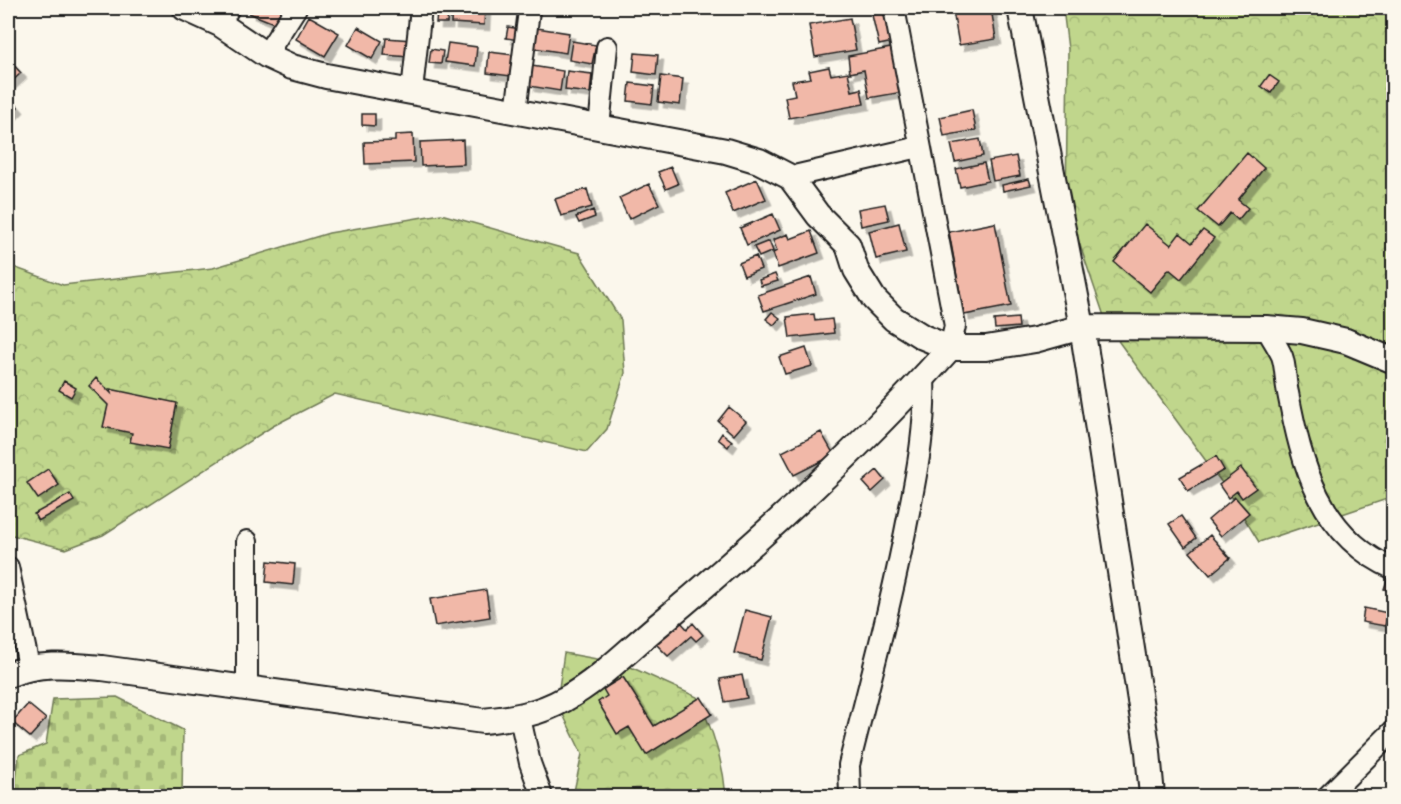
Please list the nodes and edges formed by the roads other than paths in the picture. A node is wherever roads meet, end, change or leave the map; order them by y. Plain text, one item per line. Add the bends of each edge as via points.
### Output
1 (185, 8) edge
2 (296, 8) edge
3 (421, 8) edge
4 (894, 8) edge
5 (1020, 8) edge
6 (529, 11) dead end
7 (225, 16) edge
8 (608, 47) dead end
9 (266, 55) junction
10 (412, 91) junction
11 (516, 111) junction
12 (599, 127) junction
13 (919, 147) junction
14 (790, 177) junction
15 (1082, 327) junction
16 (1266, 328) junction
17 (950, 348) junction
18 (1394, 362) edge
19 (924, 377) junction
20 (247, 541) dead end
21 (8, 567) edge
22 (1394, 569) edge
23 (18, 671) edge
24 (247, 687) junction
25 (520, 718) junction
26 (1394, 730) edge
27 (542, 796) edge
28 (850, 796) edge
29 (1152, 796) edge
30 (1328, 796) edge

1 - 7 street
2 - 9 street
3 - 10 street
4 - 13 street
5 - 15 street
6 - 11 street
7 - 9 street
8 - 12 street
9 - 10 street via 326,76
10 - 11 street
11 - 12 street
12 - 14 street via 726,151 759,160
13 - 14 street
13 - 17 street via 955,326
14 - 17 street via 818,215 848,245 856,270 874,299 923,337
15 - 16 street
15 - 17 street via 1005,345
15 - 29 street
16 - 18 street via 1346,341
16 - 22 street via 1282,357 1310,483 1339,531 1370,559
17 - 19 street
19 - 25 street via 734,563 577,692
19 - 28 street via 922,445 901,559 849,765
20 - 24 street
21 - 23 street
23 - 24 street via 56,664
24 - 25 street via 483,721
25 - 27 street
26 - 30 street

